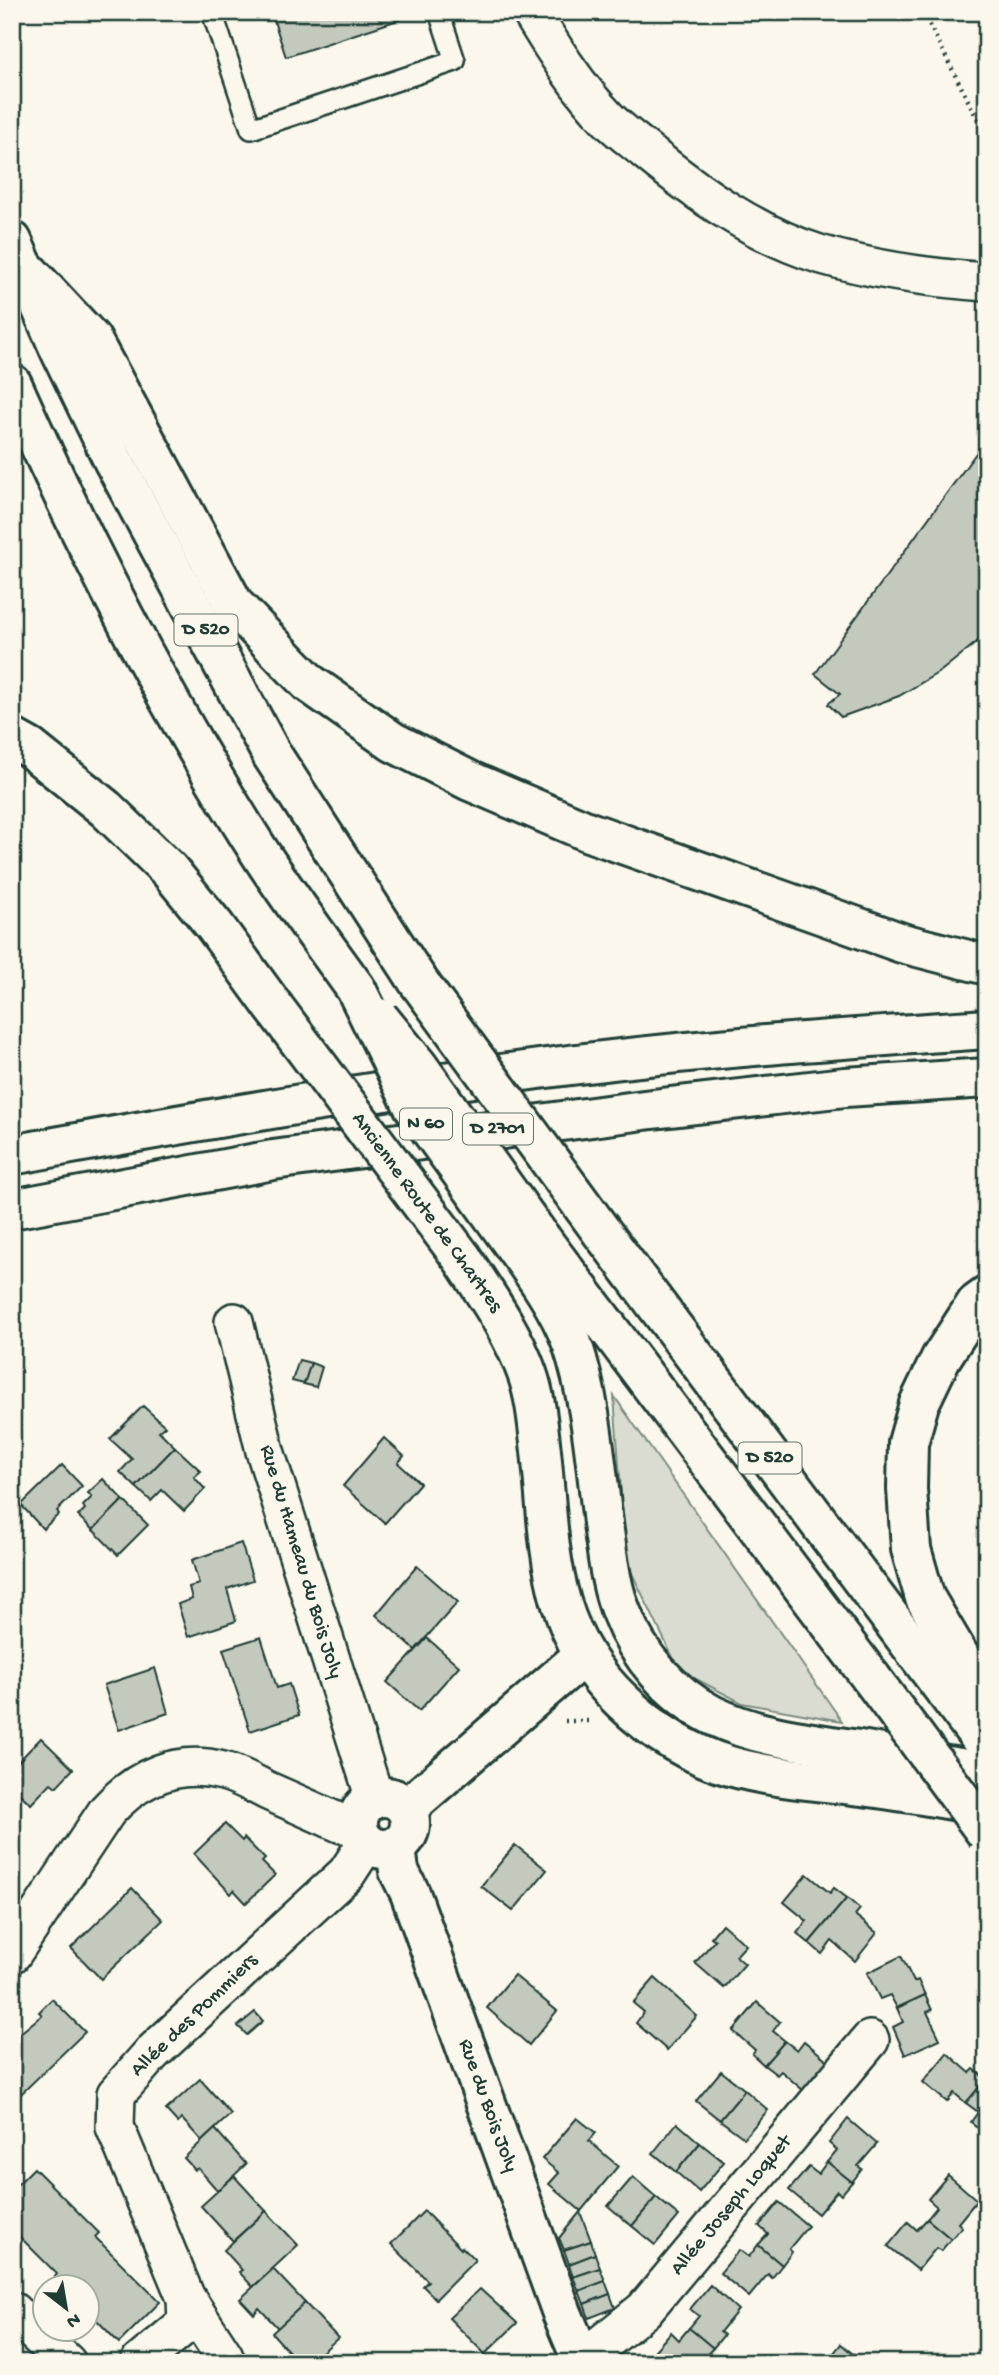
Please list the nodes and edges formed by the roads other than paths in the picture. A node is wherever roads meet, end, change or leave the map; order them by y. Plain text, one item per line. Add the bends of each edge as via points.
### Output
1 (212, 12) edge
2 (439, 12) edge
3 (531, 12) edge
4 (17, 253) edge
5 (987, 282) edge
6 (12, 385) edge
7 (12, 738) edge
8 (987, 965) edge
9 (356, 989) joint
10 (987, 1029) edge
11 (987, 1078) edge
12 (13, 1155) edge
13 (12, 1209) edge
14 (529, 1244) junction
15 (987, 1296) edge
16 (234, 1322) dead end
17 (583, 1656) junction
18 (981, 1695) edge
19 (987, 1748) edge
20 (987, 1772) edge
21 (987, 1806) edge
22 (380, 1824) junction
23 (987, 1834) edge
24 (12, 1954) edge
25 (870, 2040) dead end
26 (186, 2298) junction
27 (12, 2311) edge
28 (583, 2361) edge
29 (67, 2363) edge
30 (139, 2363) edge
31 (226, 2363) edge

1 - 2 lane via 251,129 455,61
3 - 5 street via 610,121 717,204 767,233 817,253 876,269
4 - 8 main road via 91,339 234,605 309,683 393,742 589,832 902,943
4 - 19 main road, D 520, bridge via 113,460 272,755 418,981
6 - 9 main road, D 520 via 91,555 181,720 264,859
7 - 17 main road, Ancienne Route de Chartres, bridge via 106,809 169,870 462,1258 505,1324 528,1374 538,1419 559,1599
9 - 14 main road, N 60, bridge via 414,1107
10 - 12 main road via 789,1042 541,1069 297,1104
11 - 13 main road, D 2701 via 845,1087 520,1126 273,1160
14 - 20 main road via 572,1342 587,1402 610,1570 621,1613 636,1645 656,1671 684,1698 749,1729
14 - 23 main road, D 520, bridge via 872,1679
15 - 18 main road via 976,1304 941,1358 919,1404 908,1443 907,1489 911,1549 925,1598
16 - 22 street, Rue du Hameau du Bois Joly via 265,1451
17 - 21 main road, Ancienne Route de Chartres via 637,1716 696,1754 773,1775
17 - 22 main road
22 - 24 street via 342,1824 226,1772 203,1768 159,1774 125,1792 107,1811
22 - 26 street, Allée des Pommiers via 347,1873 152,2053 116,2094 116,2127
22 - 28 main road, Rue du Bois Joly via 410,1893
25 - 28 street, Allée Joseph Loquet via 644,2310
26 - 30 street via 187,2323
26 - 31 street, Allée des Pommiers
27 - 29 street

